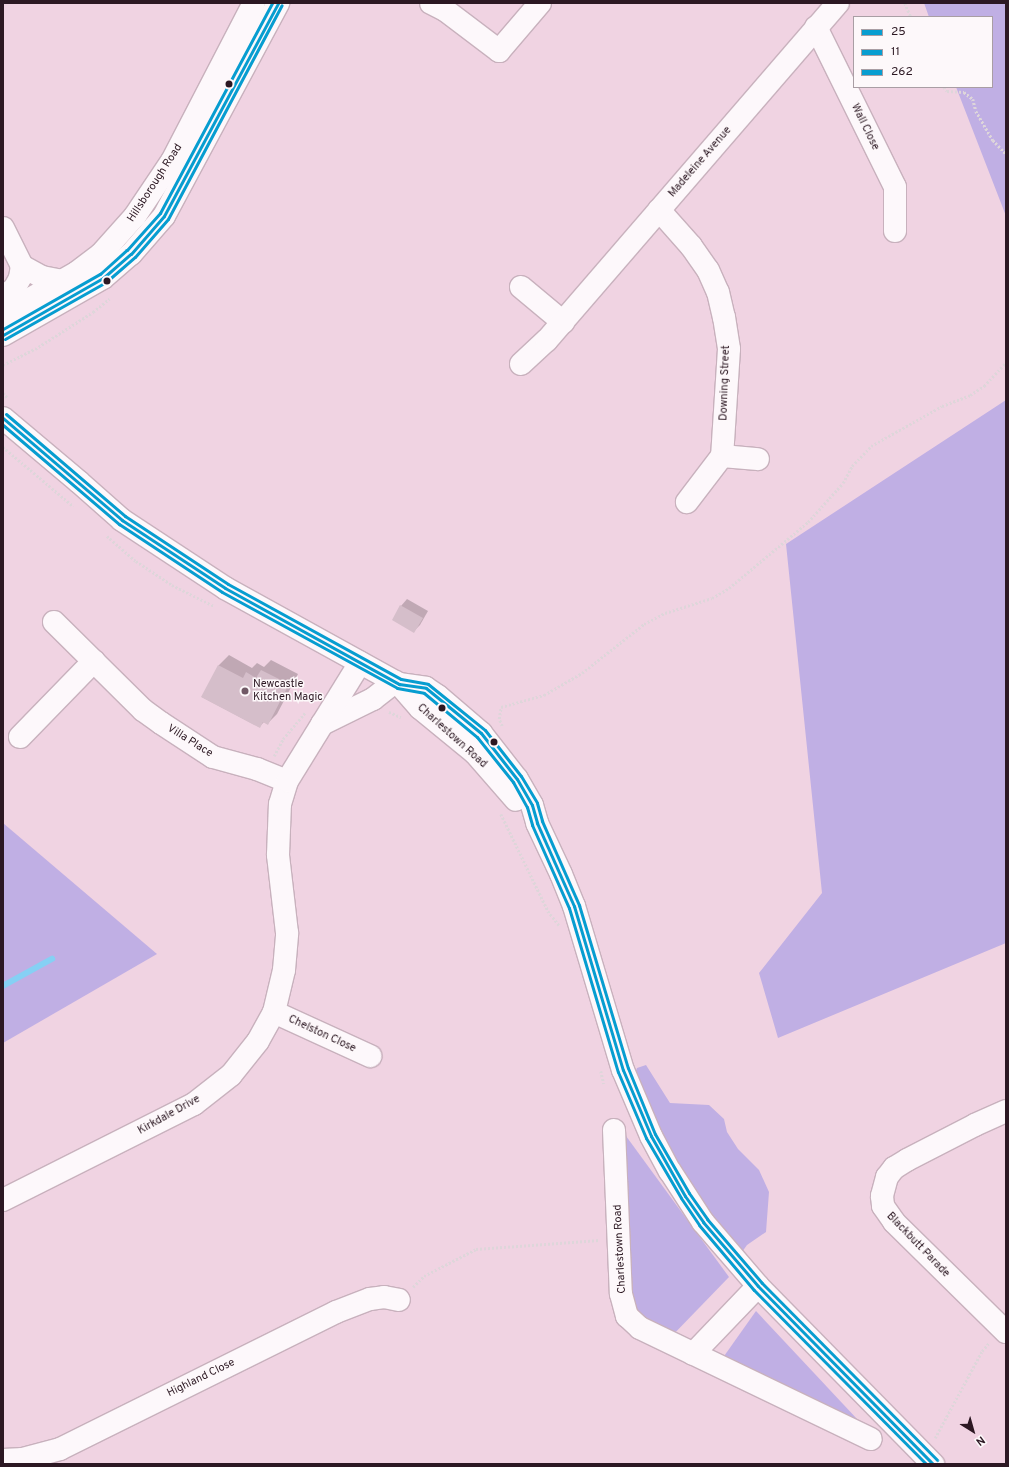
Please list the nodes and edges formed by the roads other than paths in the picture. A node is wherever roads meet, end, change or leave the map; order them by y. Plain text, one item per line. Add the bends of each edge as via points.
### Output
1 (254, 3) edge
2 (278, 3) edge
3 (431, 3) edge
4 (540, 3) edge
5 (838, 3) edge
6 (816, 27) junction
7 (659, 210) junction
8 (3, 228) edge
9 (895, 230) dead end
10 (22, 266) junction
11 (63, 281) junction
12 (521, 287) dead end
13 (3, 296) edge
14 (3, 314) edge
15 (563, 322) junction
16 (3, 335) edge
17 (521, 364) dead end
18 (3, 418) edge
19 (722, 456) junction
20 (758, 459) dead end
21 (687, 502) dead end
22 (54, 622) dead end
23 (94, 661) junction
24 (360, 663) junction
25 (397, 683) junction
26 (321, 725) junction
27 (20, 737) dead end
28 (286, 781) junction
29 (274, 1012) junction
30 (370, 1056) dead end
31 (1006, 1111) edge
32 (614, 1130) dead end
33 (3, 1200) edge
34 (758, 1286) junction
35 (399, 1300) road end
36 (1004, 1331) edge
37 (692, 1354) junction
38 (871, 1439) dead end
39 (3, 1460) edge
40 (933, 1464) edge

1 - 11 street, Hillsborough Road via 172,161 135,216 101,254
2 - 16 street via 164,216 119,266 87,288
3 - 4 street via 445,10 499,52
5 - 6 street, Madeleine Avenue
6 - 7 street, Madeleine Avenue
6 - 9 street, Wall Close via 895,188
7 - 15 street, Madeleine Avenue
7 - 19 street, Downing Street via 691,246 708,270 718,292 729,349
8 - 10 street
10 - 11 street via 42,277
10 - 13 street via 20,278 14,289
11 - 14 street, Hillsborough Road
12 - 15 street
15 - 17 street, Madeleine Avenue
18 - 24 street, Charlestown Road via 122,520 225,588
19 - 20 street
19 - 21 street
22 - 23 street, Villa Place
23 - 27 street
23 - 28 street, Villa Place via 143,710 213,757 257,769
24 - 25 street, Charlestown Road
24 - 26 street, Kirkdale Drive
25 - 26 street via 373,699
25 - 34 street, Charlestown Road via 426,688 481,733 517,779 532,805 537,823 574,906 623,1070 651,1136 703,1222
26 - 28 street, Kirkdale Drive
28 - 29 street, Kirkdale Drive via 280,804 278,855 287,932 284,970
29 - 30 street, Chelston Close
29 - 33 street, Kirkdale Drive via 258,1040 231,1075 194,1104
31 - 36 street, Blackbutt Parade via 894,1168 887,1178 882,1196 883,1206 894,1222
32 - 37 street, Charlestown Road via 621,1294 627,1316 640,1328
34 - 37 street
34 - 40 street, Charlestown Road
35 - 39 street, Highland Close via 384,1297 370,1299 336,1312 60,1448 23,1459
37 - 38 street, Charlestown Road

